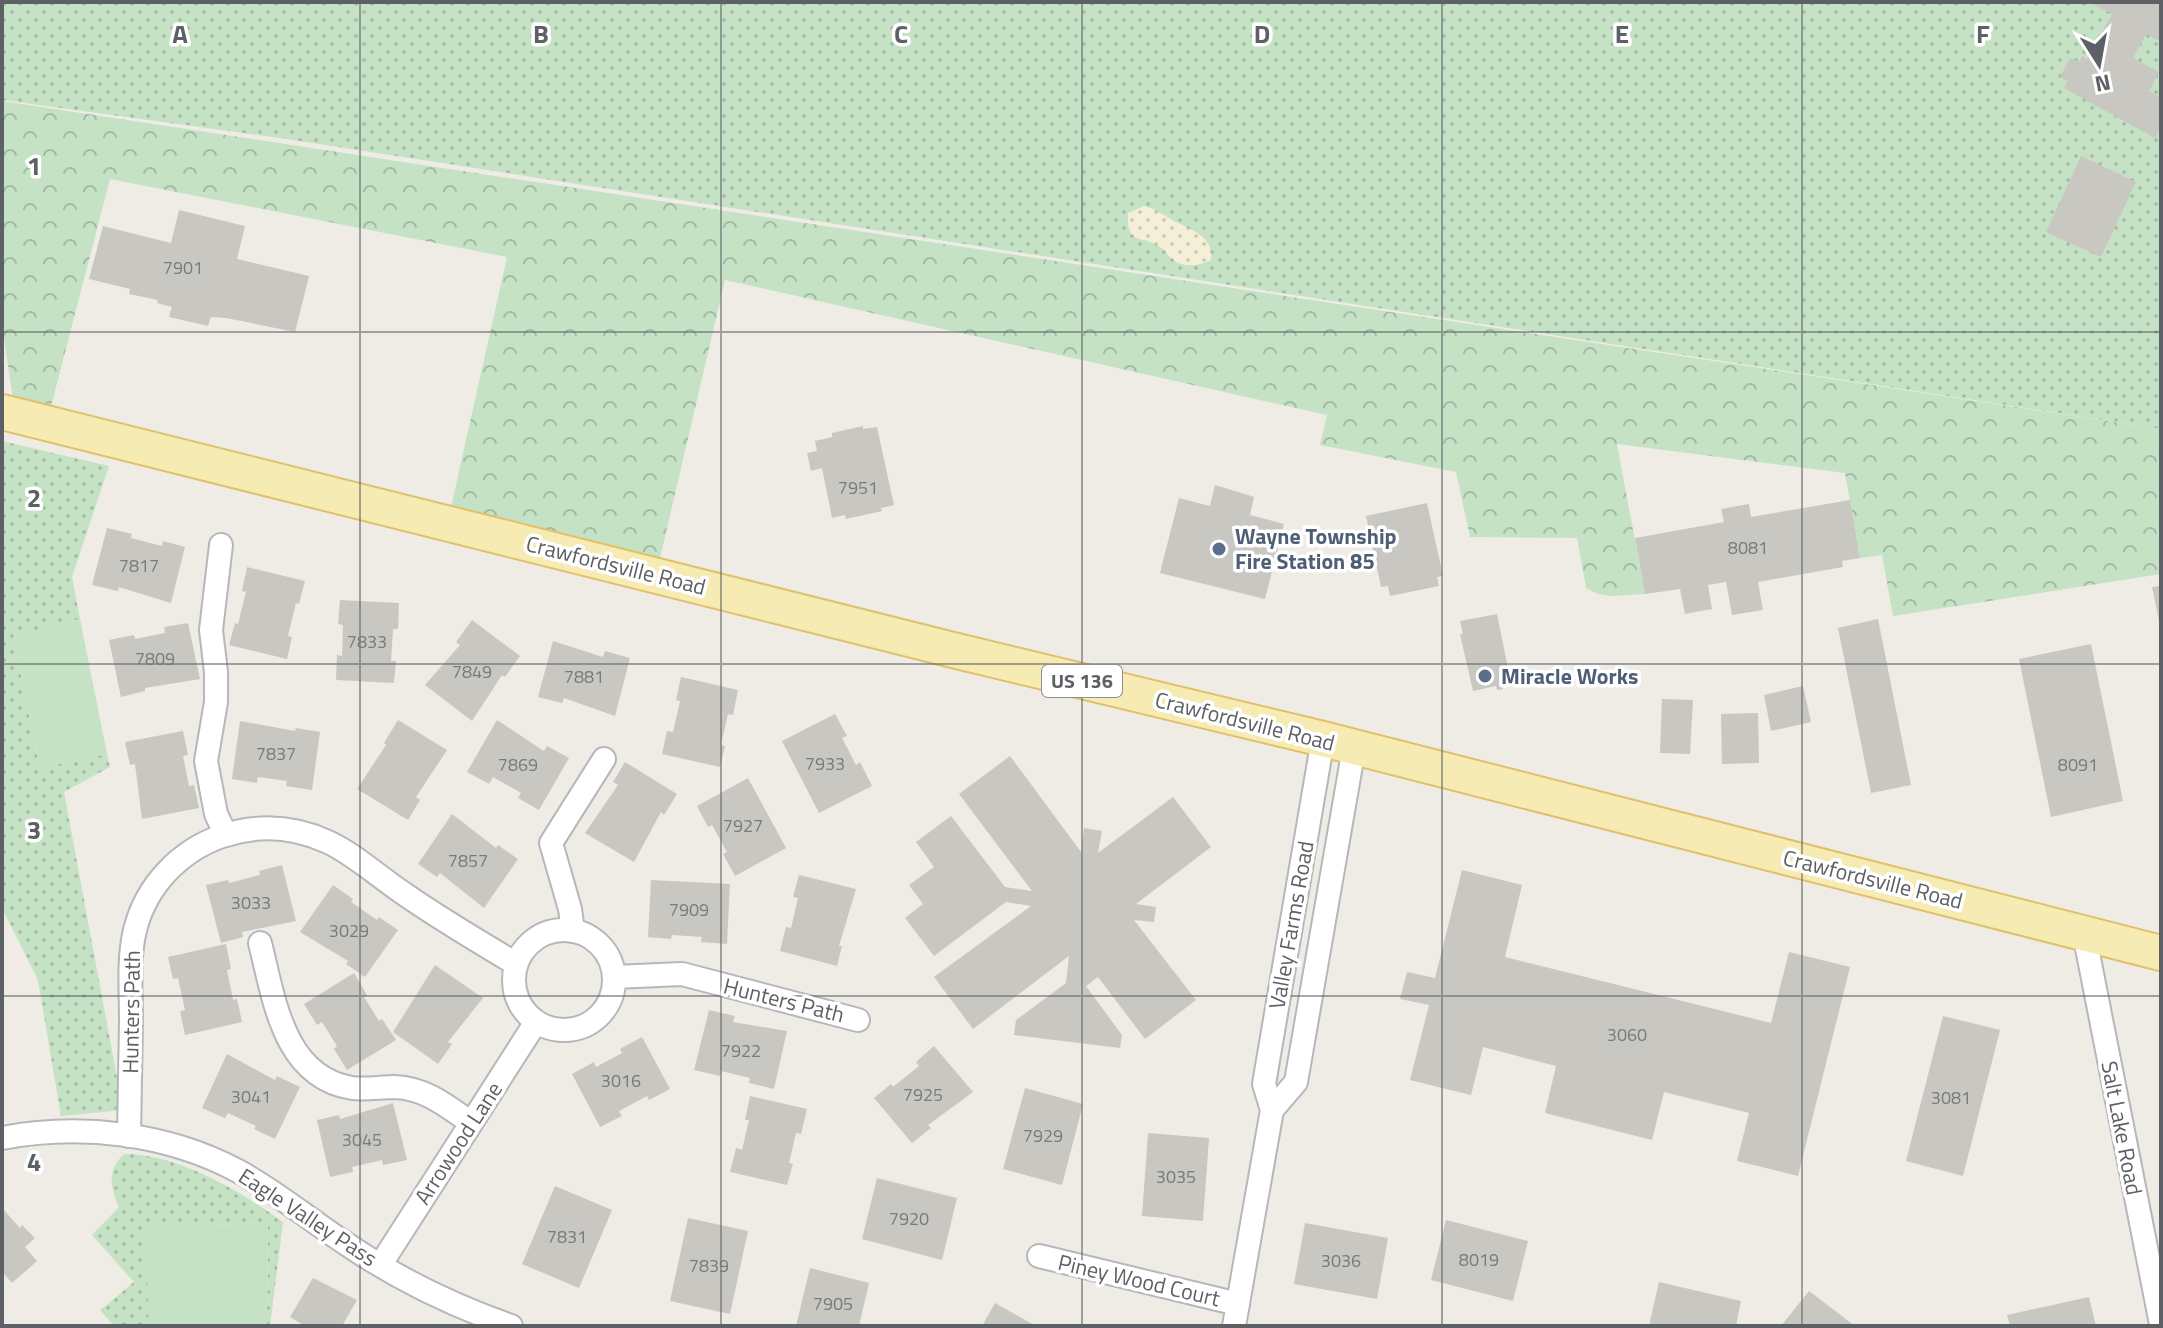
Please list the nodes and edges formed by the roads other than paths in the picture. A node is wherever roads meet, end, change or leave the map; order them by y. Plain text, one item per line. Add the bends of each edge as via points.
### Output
1 (2, 412) edge
2 (221, 545) dead end
3 (1339, 743) junction
4 (604, 759) dead end
5 (226, 835) junction
6 (573, 931) junction
7 (2084, 933) junction
8 (260, 943) dead end
9 (2161, 953) edge
10 (516, 964) junction
11 (614, 977) junction
12 (858, 1020) dead end
13 (536, 1022) junction
14 (1272, 1110) junction
15 (471, 1123) junction
16 (129, 1136) junction
17 (2, 1138) edge
18 (2152, 1230) edge
19 (1039, 1256) dead end
20 (381, 1264) junction
21 (1236, 1315) edge
22 (2161, 1324) edge
23 (511, 1326) edge

1 - 3 main road, Crawfordsville Road / US 136
2 - 5 street via 211,630 216,702 206,761 216,814
3 - 7 main road, Crawfordsville Road / US 136
3 - 14 street, Valley Farms Road via 1264,1084
3 - 14 street, Valley Farms Road via 1296,1082
4 - 6 street via 551,843
5 - 10 street, Hunters Path via 275,828 330,843
5 - 16 street, Hunters Path via 193,848 168,870 135,928
6 - 10 street via 539,937
6 - 11 street via 602,947
7 - 9 main road, Crawfordsville Road / US 136
7 - 18 street, Salt Lake Road
8 - 15 street via 288,1042 304,1063 349,1088 412,1089
10 - 13 street via 516,996
11 - 12 street, Hunters Path via 682,974
11 - 13 street via 608,1004 589,1023 562,1030
13 - 15 street, Arrowood Lane
14 - 21 street, Valley Farms Road
15 - 20 street, Arrowood Lane
16 - 17 street, Eagle Valley Pass via 41,1130
16 - 20 street, Eagle Valley Pass via 194,1152 236,1170
18 - 22 street, Salt Lake Road
19 - 21 street, Piney Wood Court
20 - 23 street, Eagle Valley Pass via 422,1289

